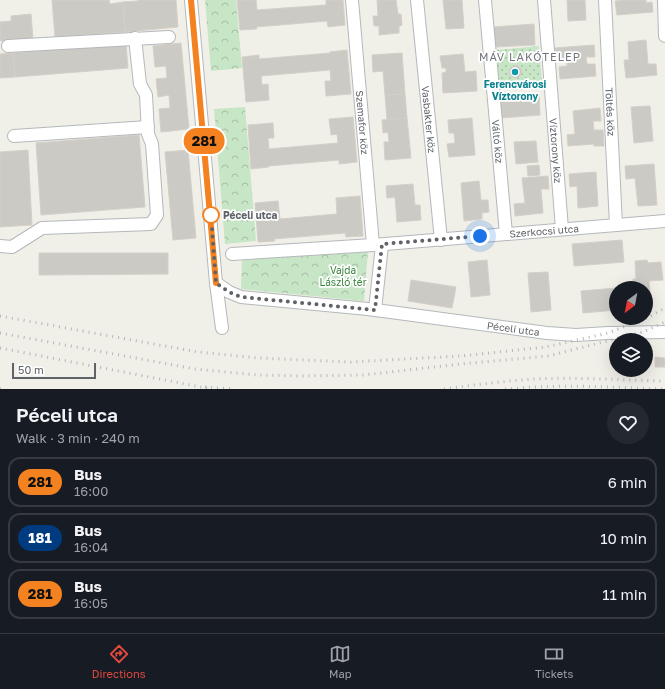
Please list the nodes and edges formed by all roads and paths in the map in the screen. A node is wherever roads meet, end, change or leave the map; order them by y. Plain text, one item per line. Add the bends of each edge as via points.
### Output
1 (191, 0) edge
2 (352, 0) edge
3 (417, 0) edge
4 (484, 0) edge
5 (544, 0) edge
6 (605, 0) edge
7 (664, 0) edge
8 (665, 36) edge
9 (169, 37) dead end
10 (135, 38) junction
11 (8, 46) dead end
12 (148, 127) junction
13 (14, 136) dead end
14 (665, 221) edge
15 (616, 225) junction
16 (562, 229) junction
17 (506, 234) junction
18 (441, 240) junction
19 (377, 245) junction
20 (0, 246) edge
21 (232, 254) dead end
22 (216, 283) junction
23 (375, 310) junction
24 (222, 328) dead end
25 (665, 332) edge

1 - 22 street
2 - 19 street, Szemafor köz
3 - 18 street, Vasbakter köz
4 - 17 street, Váltó köz
5 - 16 street, Víztorony köz
6 - 15 street, Töltés köz
7 - 8 street
9 - 10 street
10 - 11 street
10 - 12 street via 140,84 146,96
12 - 13 street
12 - 20 street via 152,144 157,215 151,224 42,228 12,247
14 - 15 street, Szerkocsi utca
15 - 16 street, Szerkocsi utca
16 - 17 street, Szerkocsi utca
17 - 18 street, Szerkocsi utca
18 - 19 street, Szerkocsi utca
19 - 21 street, Szerkocsi utca
19 - 23 street, Szemafor köz
22 - 23 street, Péceli utca via 241,297
22 - 24 street
23 - 25 street, Péceli utca via 547,333 576,335

